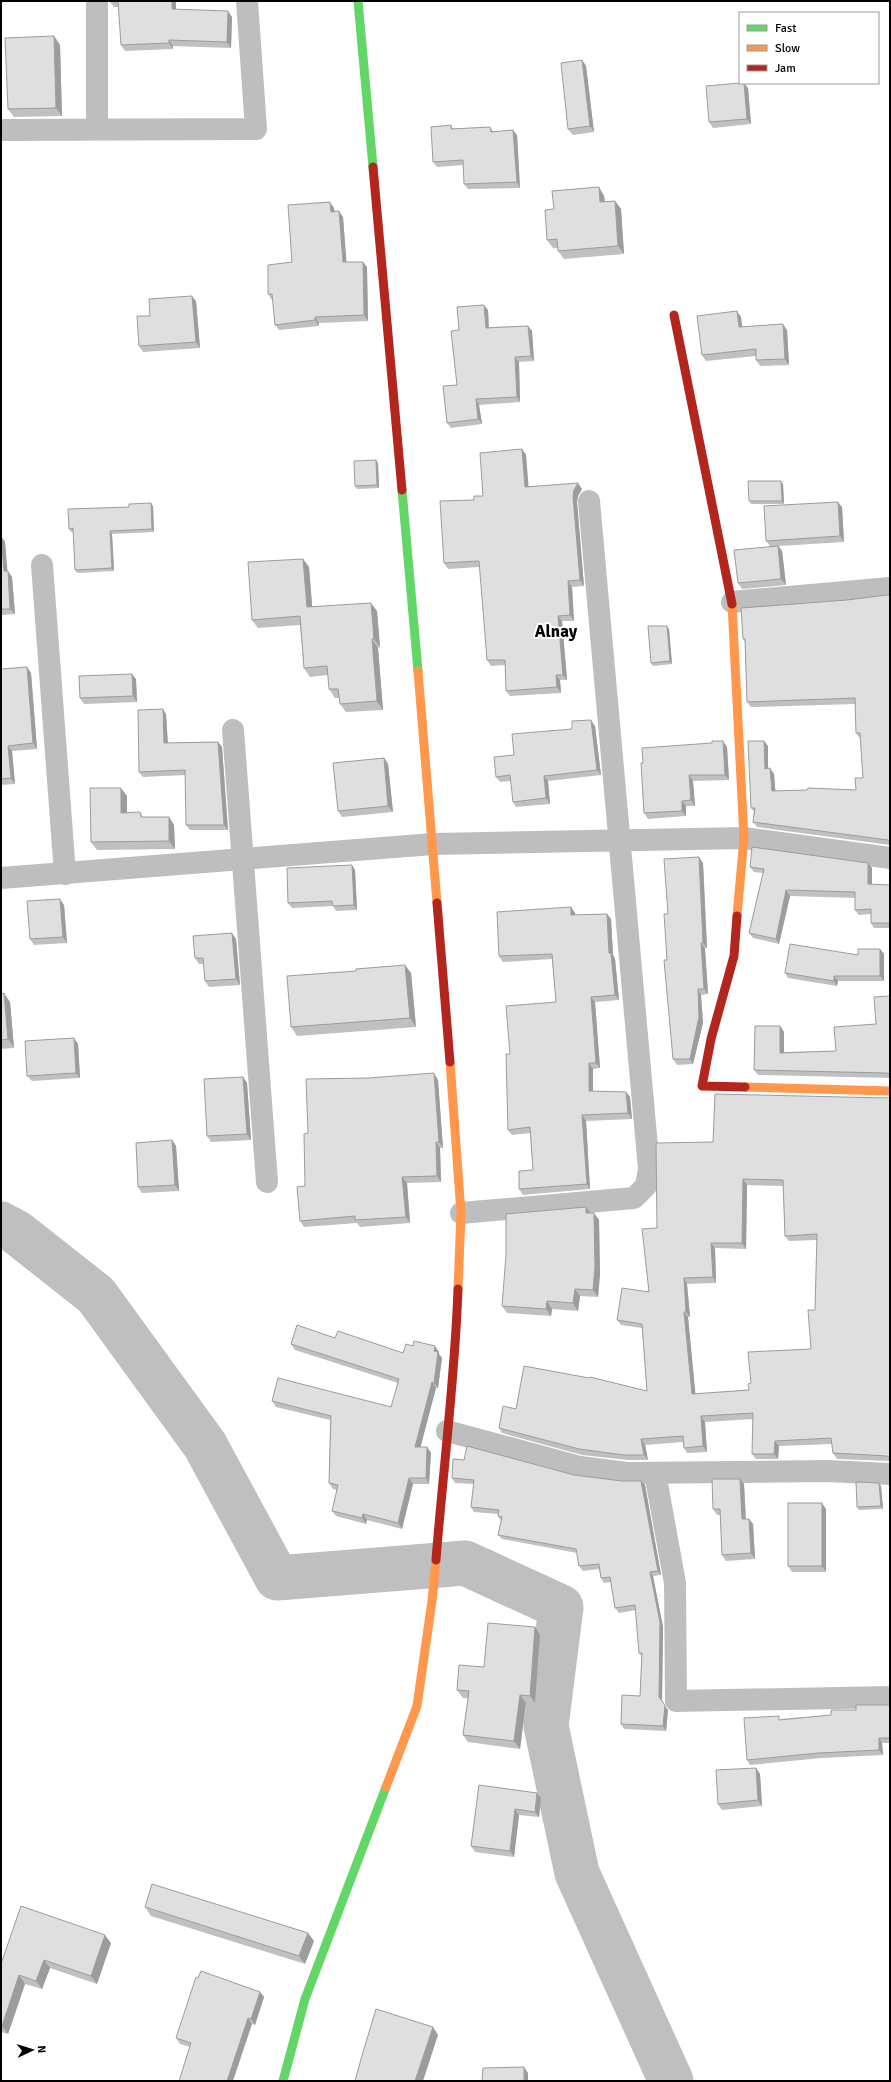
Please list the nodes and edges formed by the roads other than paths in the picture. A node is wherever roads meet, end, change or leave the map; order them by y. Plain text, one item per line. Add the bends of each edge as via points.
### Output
1 (97, 1) edge
2 (247, 1) edge
3 (358, 1) edge
4 (97, 129) junction
5 (1, 130) edge
6 (674, 315) dead end
7 (589, 502) dead end
8 (42, 565) dead end
9 (890, 588) edge
10 (732, 602) junction
11 (233, 730) dead end
12 (744, 838) junction
13 (620, 840) junction
14 (433, 844) junction
15 (890, 858) edge
16 (242, 860) junction
17 (65, 874) junction
18 (1, 878) edge
19 (890, 1091) edge
20 (267, 1182) dead end
21 (461, 1214) junction
22 (447, 1431) junction
23 (655, 1473) junction
24 (890, 1474) edge
25 (890, 1697) edge
26 (284, 2081) edge

1 - 4 street
2 - 4 street via 256,129
3 - 14 main road
4 - 5 street
6 - 10 main road
7 - 13 street
8 - 17 street
9 - 10 street
10 - 12 main road
11 - 16 street
12 - 13 street
12 - 15 street
12 - 19 main road via 734,956 711,1039 702,1086
13 - 14 street
13 - 21 street via 649,1169 646,1186 634,1198
14 - 16 street
14 - 21 main road
16 - 17 street
16 - 20 street
17 - 18 street
21 - 22 main road via 456,1343
22 - 23 street via 580,1467 627,1473
22 - 26 main road via 432,1601 417,1706 305,1999
23 - 24 street via 826,1471
23 - 25 street via 675,1583 676,1701

